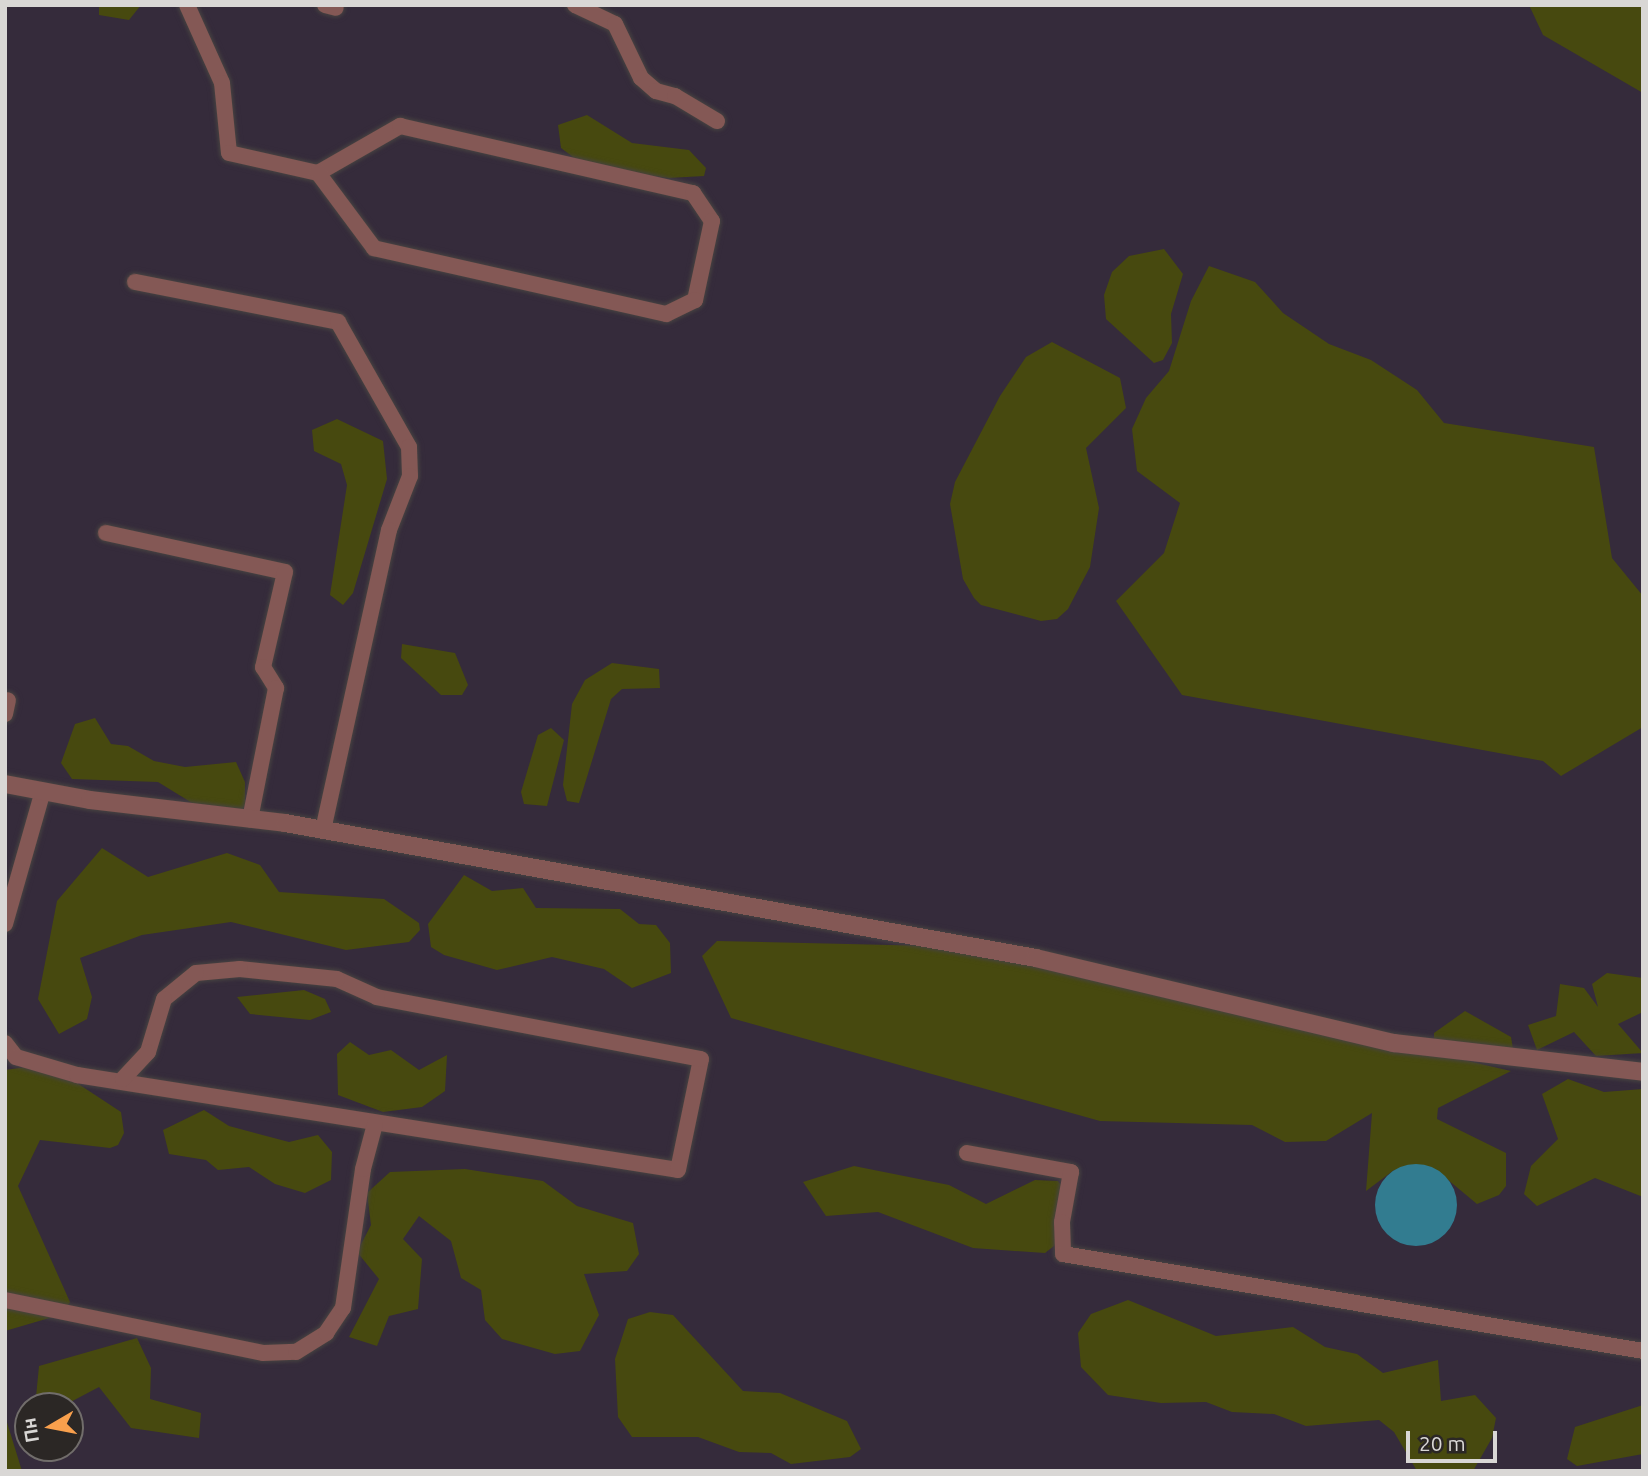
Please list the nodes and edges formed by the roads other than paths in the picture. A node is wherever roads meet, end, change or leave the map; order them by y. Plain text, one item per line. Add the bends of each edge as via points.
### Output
1 (187, 5) edge
2 (575, 5) edge
3 (717, 121) dead end
4 (318, 173) junction
5 (135, 282) dead end
6 (106, 533) dead end
7 (5, 784) edge
8 (43, 791) junction
9 (250, 818) junction
10 (323, 830) junction
11 (5, 925) edge
12 (5, 1043) edge
13 (1643, 1072) edge
14 (123, 1079) junction
15 (375, 1124) junction
16 (967, 1153) dead end
17 (5, 1300) edge
18 (1643, 1351) edge

1 - 4 lane via 222,83 229,153
2 - 3 lane via 615,24 641,78 656,91 675,96
4 - 4 lane via 400,125 693,193 712,221 695,300 666,314 374,248
5 - 10 lane via 338,322 409,447 410,476 389,530
6 - 9 lane via 285,572 263,667 276,688
7 - 8 street
8 - 9 street
8 - 11 lane
9 - 10 street
10 - 13 street via 1036,958 1286,1021 1394,1043
12 - 14 lane via 16,1058 78,1075
14 - 15 lane
14 - 15 lane via 148,1052 164,999 196,973 240,969 337,979 377,997 701,1059 678,1170
15 - 17 lane via 363,1169 343,1308 326,1333 296,1352 263,1353
16 - 18 lane via 1071,1172 1062,1222 1063,1254

